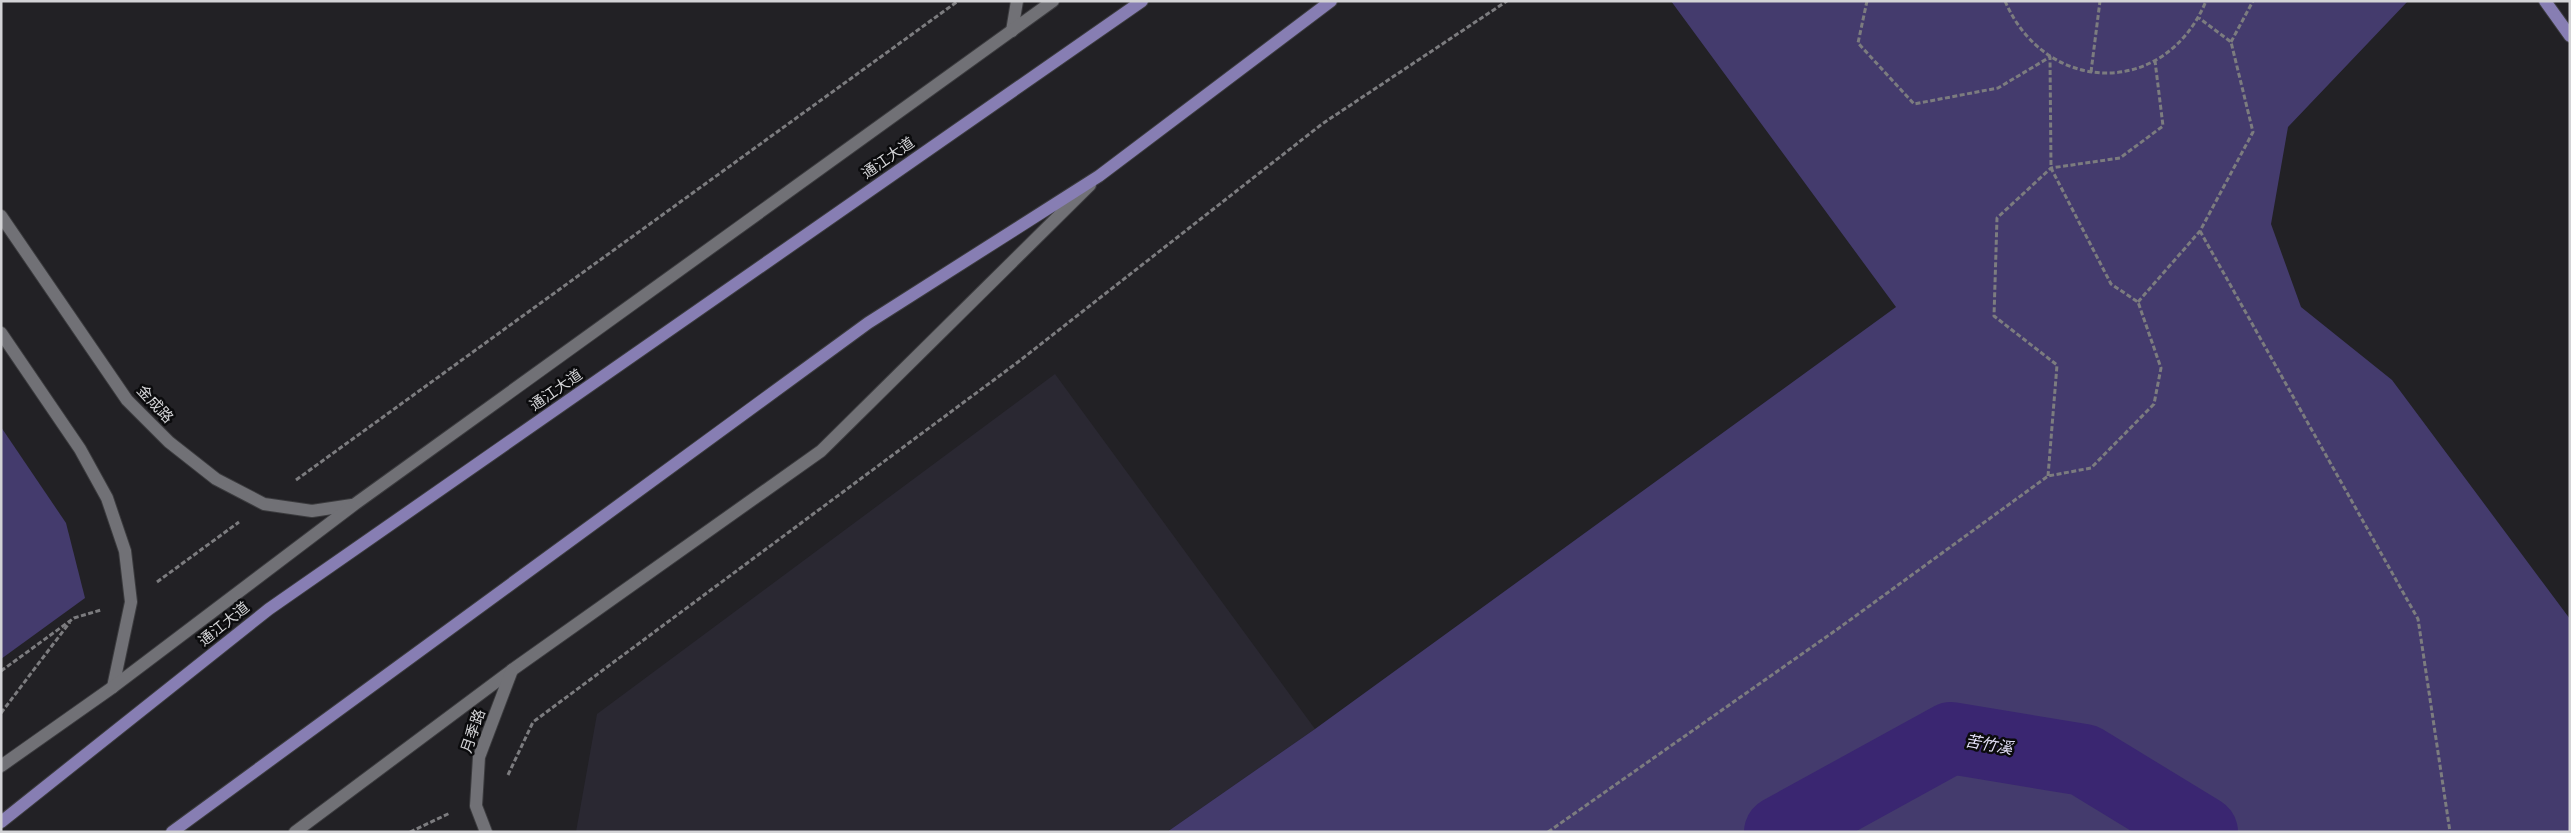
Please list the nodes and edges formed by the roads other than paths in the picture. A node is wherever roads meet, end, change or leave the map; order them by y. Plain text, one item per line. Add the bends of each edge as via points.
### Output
1 (1017, 1) edge
2 (1053, 1) edge
3 (1142, 1) edge
4 (1331, 1) edge
5 (2546, 1) edge
6 (1012, 31) junction
7 (2570, 36) edge
8 (1099, 176) junction
9 (1, 216) edge
10 (1, 332) edge
11 (355, 504) junction
12 (512, 670) junction
13 (113, 687) junction
14 (1, 766) edge
15 (1, 822) edge
16 (172, 832) edge
17 (296, 832) edge
18 (486, 832) edge

1 - 6 street
2 - 6 street, 通江大道
3 - 15 main road, 通江大道 via 269,609
4 - 8 main road
5 - 7 main road
6 - 11 street, 通江大道
8 - 12 street via 821,451
8 - 16 main road via 868,323
9 - 11 street, 金成路 via 127,400 168,442 216,479 264,504 312,511
10 - 13 street via 80,449 107,498 125,551 131,602
11 - 13 street, 通江大道
12 - 17 street
12 - 18 street, 月季路 via 479,757 476,806
13 - 14 street, 通江大道

